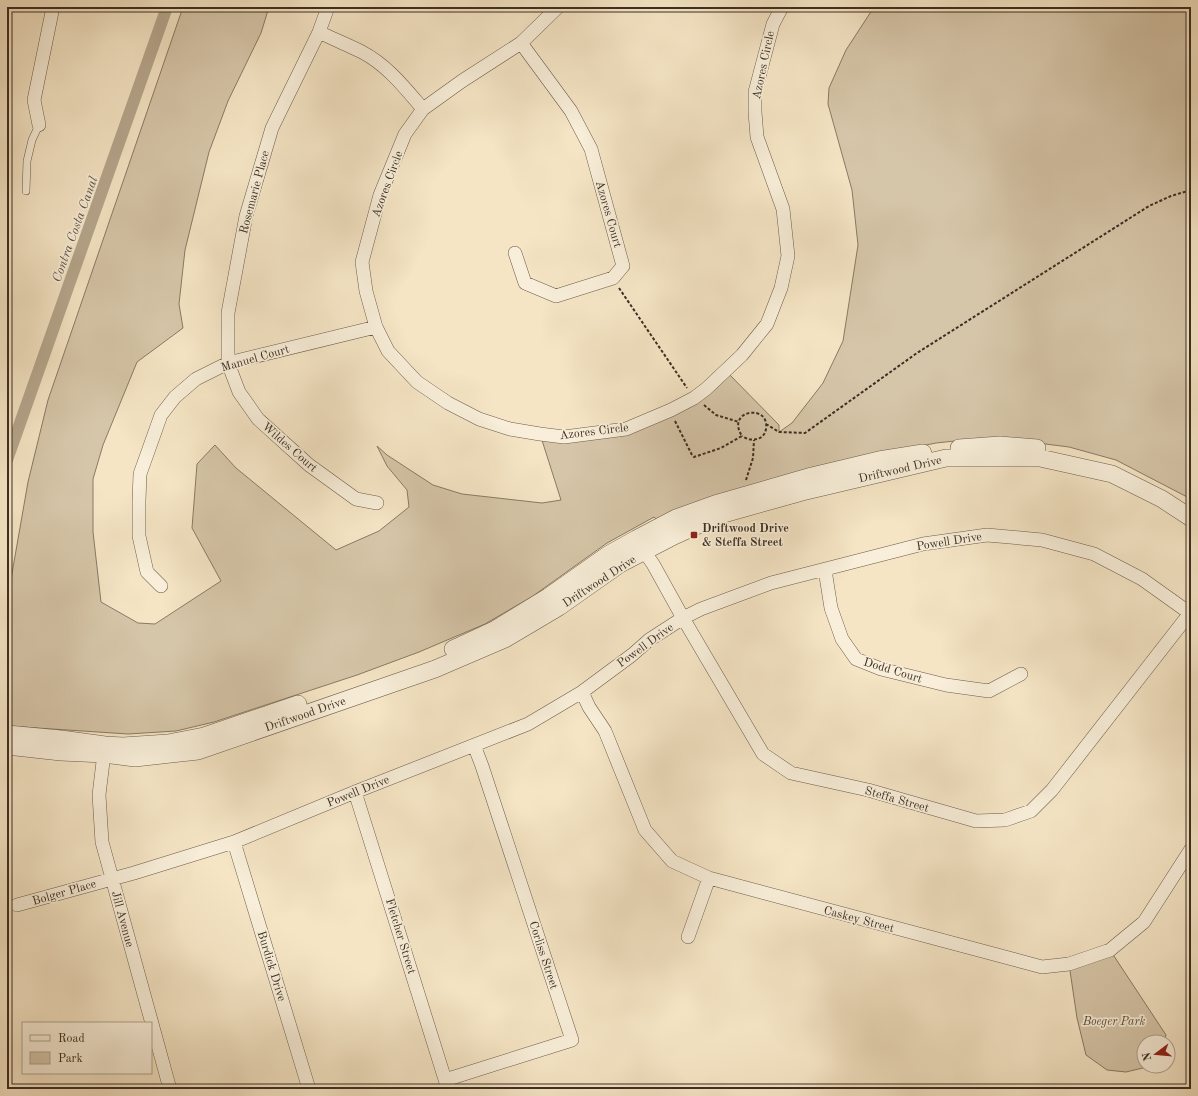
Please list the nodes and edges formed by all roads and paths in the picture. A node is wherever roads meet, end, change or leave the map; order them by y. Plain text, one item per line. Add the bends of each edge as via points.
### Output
1 (10, 7) edge
2 (53, 7) edge
3 (328, 7) edge
4 (558, 7) edge
5 (782, 7) edge
6 (7, 26) edge
7 (319, 32) junction
8 (521, 43) junction
9 (423, 109) junction
10 (40, 125) joint
11 (1191, 190) edge
12 (26, 191) dead end
13 (515, 252) dead end
14 (613, 278) junction
15 (376, 327) junction
16 (228, 363) junction
17 (694, 398) junction
18 (671, 410) junction
19 (739, 422) junction
20 (766, 424) junction
21 (742, 436) junction
22 (754, 440) junction
23 (741, 497) junction
24 (378, 502) dead end
25 (1191, 505) edge
26 (1191, 518) edge
27 (640, 545) junction
28 (825, 570) junction
29 (160, 586) dead end
30 (1190, 613) edge
31 (683, 618) junction
32 (1021, 674) dead end
33 (582, 692) junction
34 (7, 734) edge
35 (474, 745) junction
36 (7, 746) edge
37 (105, 750) junction
38 (355, 792) junction
39 (234, 842) junction
40 (1191, 849) edge
41 (709, 878) junction
42 (112, 879) junction
43 (17, 905) dead end
44 (688, 937) dead end
45 (151, 1022) edge
46 (152, 1024) edge
47 (447, 1084) edge
48 (170, 1089) edge
49 (309, 1089) edge

1 - 6 path
2 - 10 street via 34,100
3 - 7 street, Rosemarie Place
4 - 8 street, Azores Circle
5 - 17 street, Azores Circle via 772,24 755,92 757,137 783,209 788,256 781,288 767,324 742,355
7 - 9 street via 362,52 379,64 400,82
7 - 16 street, Rosemarie Place via 272,128 246,216 228,313
8 - 9 street, Azores Circle
8 - 14 street, Azores Court via 571,111 591,149 624,266
9 - 15 street, Azores Circle via 406,134 380,195 362,262
10 - 12 lane via 32,140 27,160
11 - 20 path via 1148,206 917,353 805,432 779,432
13 - 14 street via 525,283 556,296
14 - 17 path
15 - 16 street, Manuel Court
15 - 18 street, Azores Circle via 388,351 417,382 448,404 479,419 510,429 564,437 626,430
16 - 24 street, Wildes Court via 239,392 258,419 309,465 356,498
16 - 29 street, Manuel Court via 196,378 170,403 161,415 140,474 139,536 148,572
17 - 18 street, Azores Circle
17 - 19 path via 716,415
18 - 21 path via 694,458 721,448
19 - 20 path via 744,415 753,412 762,416
19 - 21 path via 738,427
20 - 22 path via 762,437
21 - 22 path
22 - 23 path via 753,458
23 - 25 street, Driftwood Drive via 879,460 946,448 1000,445 1042,448 1079,455 1151,482
23 - 27 street, Driftwood Drive via 676,518
26 - 27 street, Driftwood Drive via 1162,499 1112,474 1040,458 946,458 802,492 720,515 674,536
27 - 31 street, Steffa Street
27 - 37 street, Driftwood Drive via 620,564 559,607 505,639 435,669 198,751 135,758
28 - 30 street, Powell Drive via 923,544 987,535 1042,540 1094,554 1142,579
28 - 31 street, Powell Drive via 771,583
28 - 32 street, Dodd Court via 831,608 842,639 856,658 881,669 946,685 989,691
30 - 31 street, Steffa Street via 1052,790 1032,811 1005,820 976,821 868,790 792,773 763,754
31 - 33 street, Powell Drive via 649,640
33 - 35 street, Powell Drive via 528,724
33 - 41 street, Caskey Street via 605,731 645,830 672,861
34 - 37 street, Driftwood Drive via 61,739
35 - 38 street, Powell Drive
35 - 47 street, Corliss Street via 572,1040
36 - 37 street, Driftwood Drive via 61,752
37 - 42 street, Jill Avenue via 100,795 101,826 102,842
38 - 39 street, Powell Drive
38 - 47 street, Fletcher Street
39 - 42 street, Powell Drive
39 - 49 street, Burdick Drive
40 - 41 street, Caskey Street via 1144,922 1110,950 1069,964 1042,967
41 - 44 street
42 - 43 street, Bolger Place
42 - 45 street, Jill Avenue
46 - 48 street, Jill Avenue

